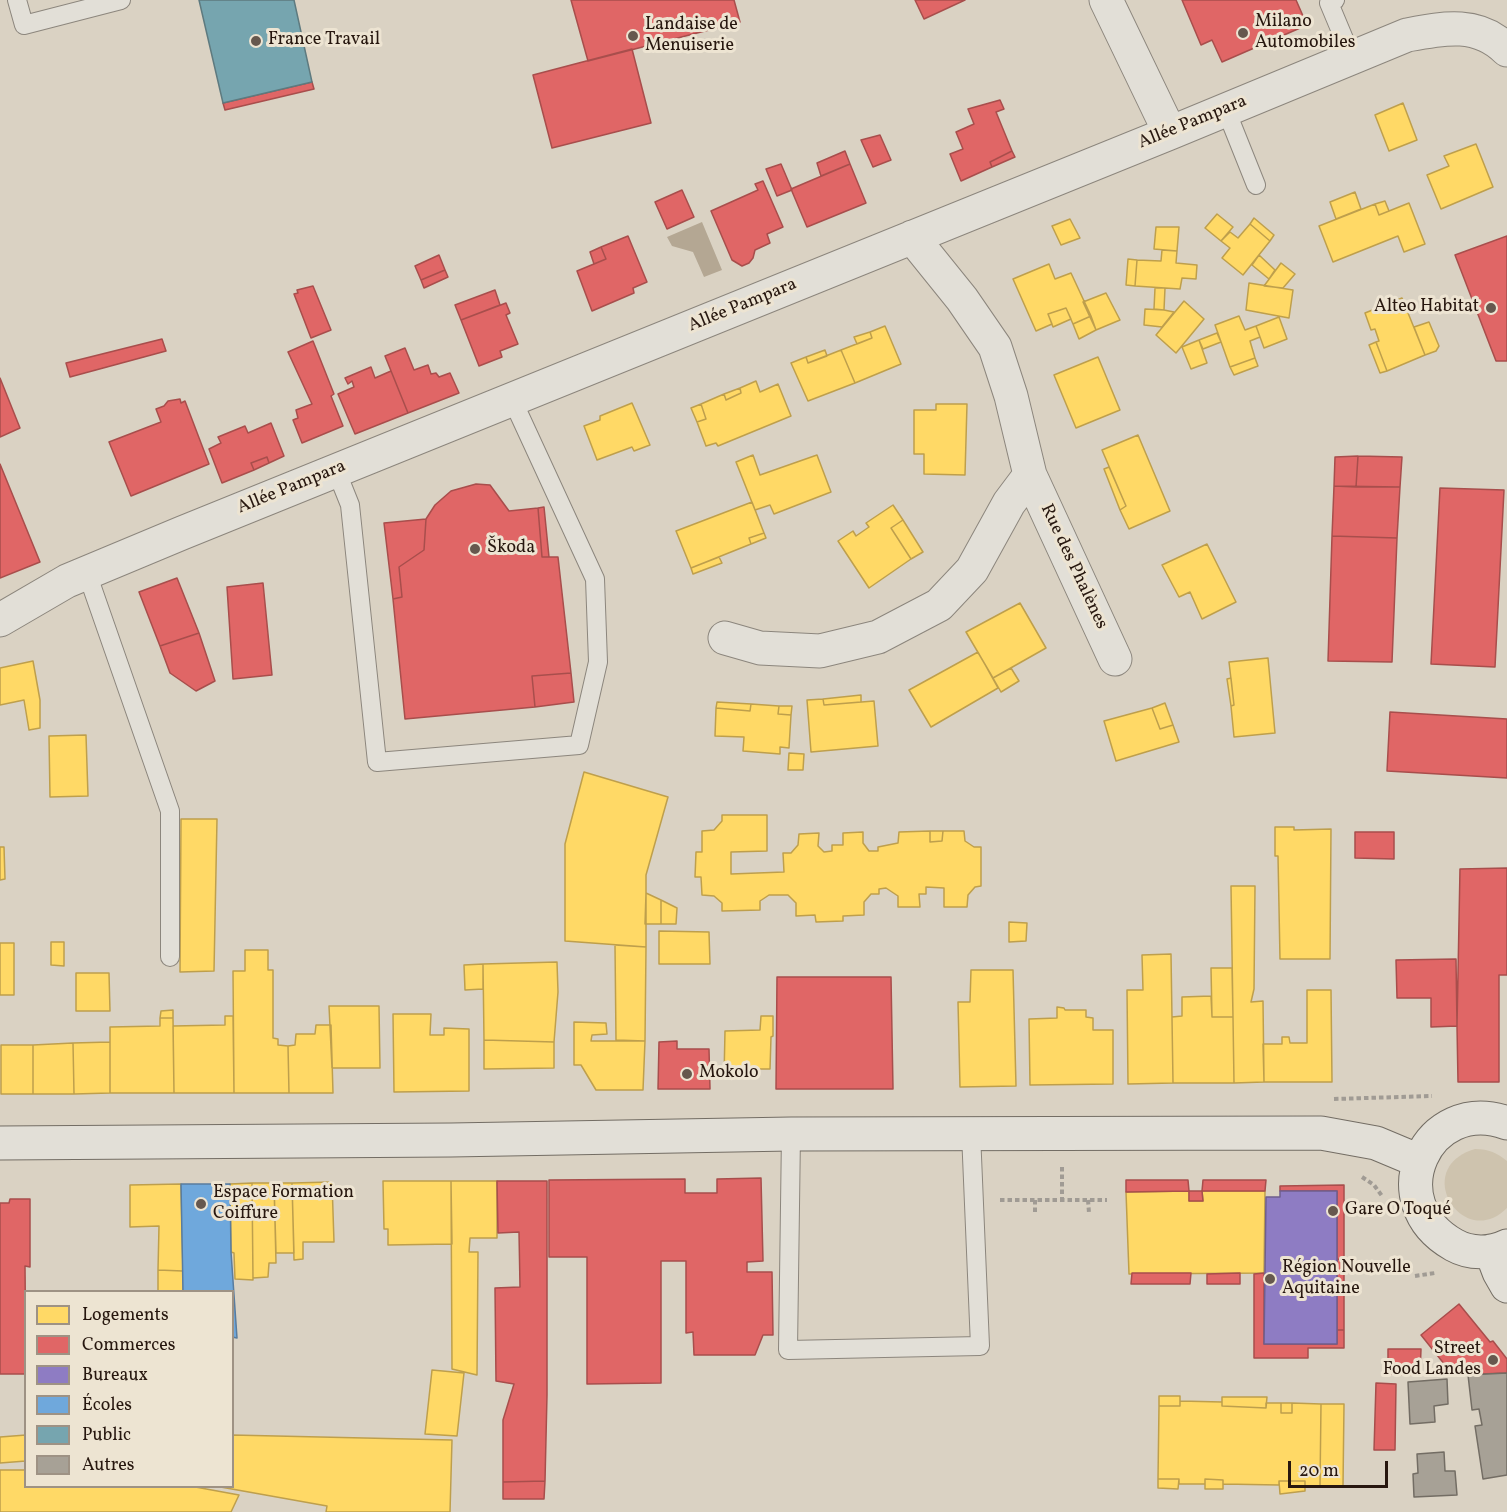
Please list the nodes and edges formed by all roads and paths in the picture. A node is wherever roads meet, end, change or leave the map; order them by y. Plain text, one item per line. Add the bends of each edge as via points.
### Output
1 (17, 0) edge
2 (120, 0) edge
3 (1106, 0) edge
4 (1335, 0) edge
5 (1501, 44) edge
6 (1352, 58) junction
7 (1226, 110) junction
8 (1170, 133) junction
9 (1256, 185) dead end
10 (912, 237) junction
11 (512, 399) junction
12 (336, 470) junction
13 (1030, 475) junction
14 (87, 573) junction
15 (0, 620) edge
16 (725, 638) dead end
17 (1115, 659) dead end
18 (170, 957) dead end
19 (1360, 1098) dead end
20 (1346, 1099) dead end
21 (1507, 1123) edge
22 (971, 1133) junction
23 (791, 1134) junction
24 (0, 1143) edge
25 (1419, 1161) junction
26 (1062, 1166) dead end
27 (1357, 1174) dead end
28 (1383, 1197) dead end
29 (1062, 1199) junction
30 (1000, 1200) dead end
31 (1035, 1200) junction
32 (1088, 1200) junction
33 (1107, 1200) dead end
34 (1035, 1212) dead end
35 (1089, 1212) dead end
36 (1499, 1249) edge
37 (1507, 1286) edge

1 - 2 lane via 24,26
3 - 8 street
4 - 6 lane via 1329,3
5 - 6 street, Allée Pampara via 1465,28 1433,30 1407,35
6 - 7 street, Allée Pampara
7 - 8 street, Allée Pampara
7 - 9 lane
8 - 10 street, Allée Pampara
10 - 11 street, Allée Pampara
10 - 13 street, Rue des Phalènes via 995,347
11 - 12 street, Allée Pampara
11 - 12 lane via 595,579 598,662 579,745 377,762 350,505
12 - 14 street, Allée Pampara
13 - 16 street, Rue des Phalènes via 1009,503 972,570 939,605 878,637 820,651 760,648
13 - 17 street, Rue des Phalènes
14 - 15 street, Allée Pampara
14 - 18 lane via 170,811
19 - 20 path
21 - 25 street via 1484,1118 1464,1120 1444,1129 1429,1143
22 - 23 street
22 - 23 lane via 980,1346 788,1350
22 - 25 street via 1321,1133 1376,1143
23 - 24 street
25 - 36 street via 1417,1203 1440,1238 1479,1252
26 - 29 path
27 - 28 path via 1374,1185
29 - 31 path
29 - 32 path
30 - 31 path
31 - 34 path
32 - 33 path
32 - 35 path
36 - 37 street via 1499,1272

